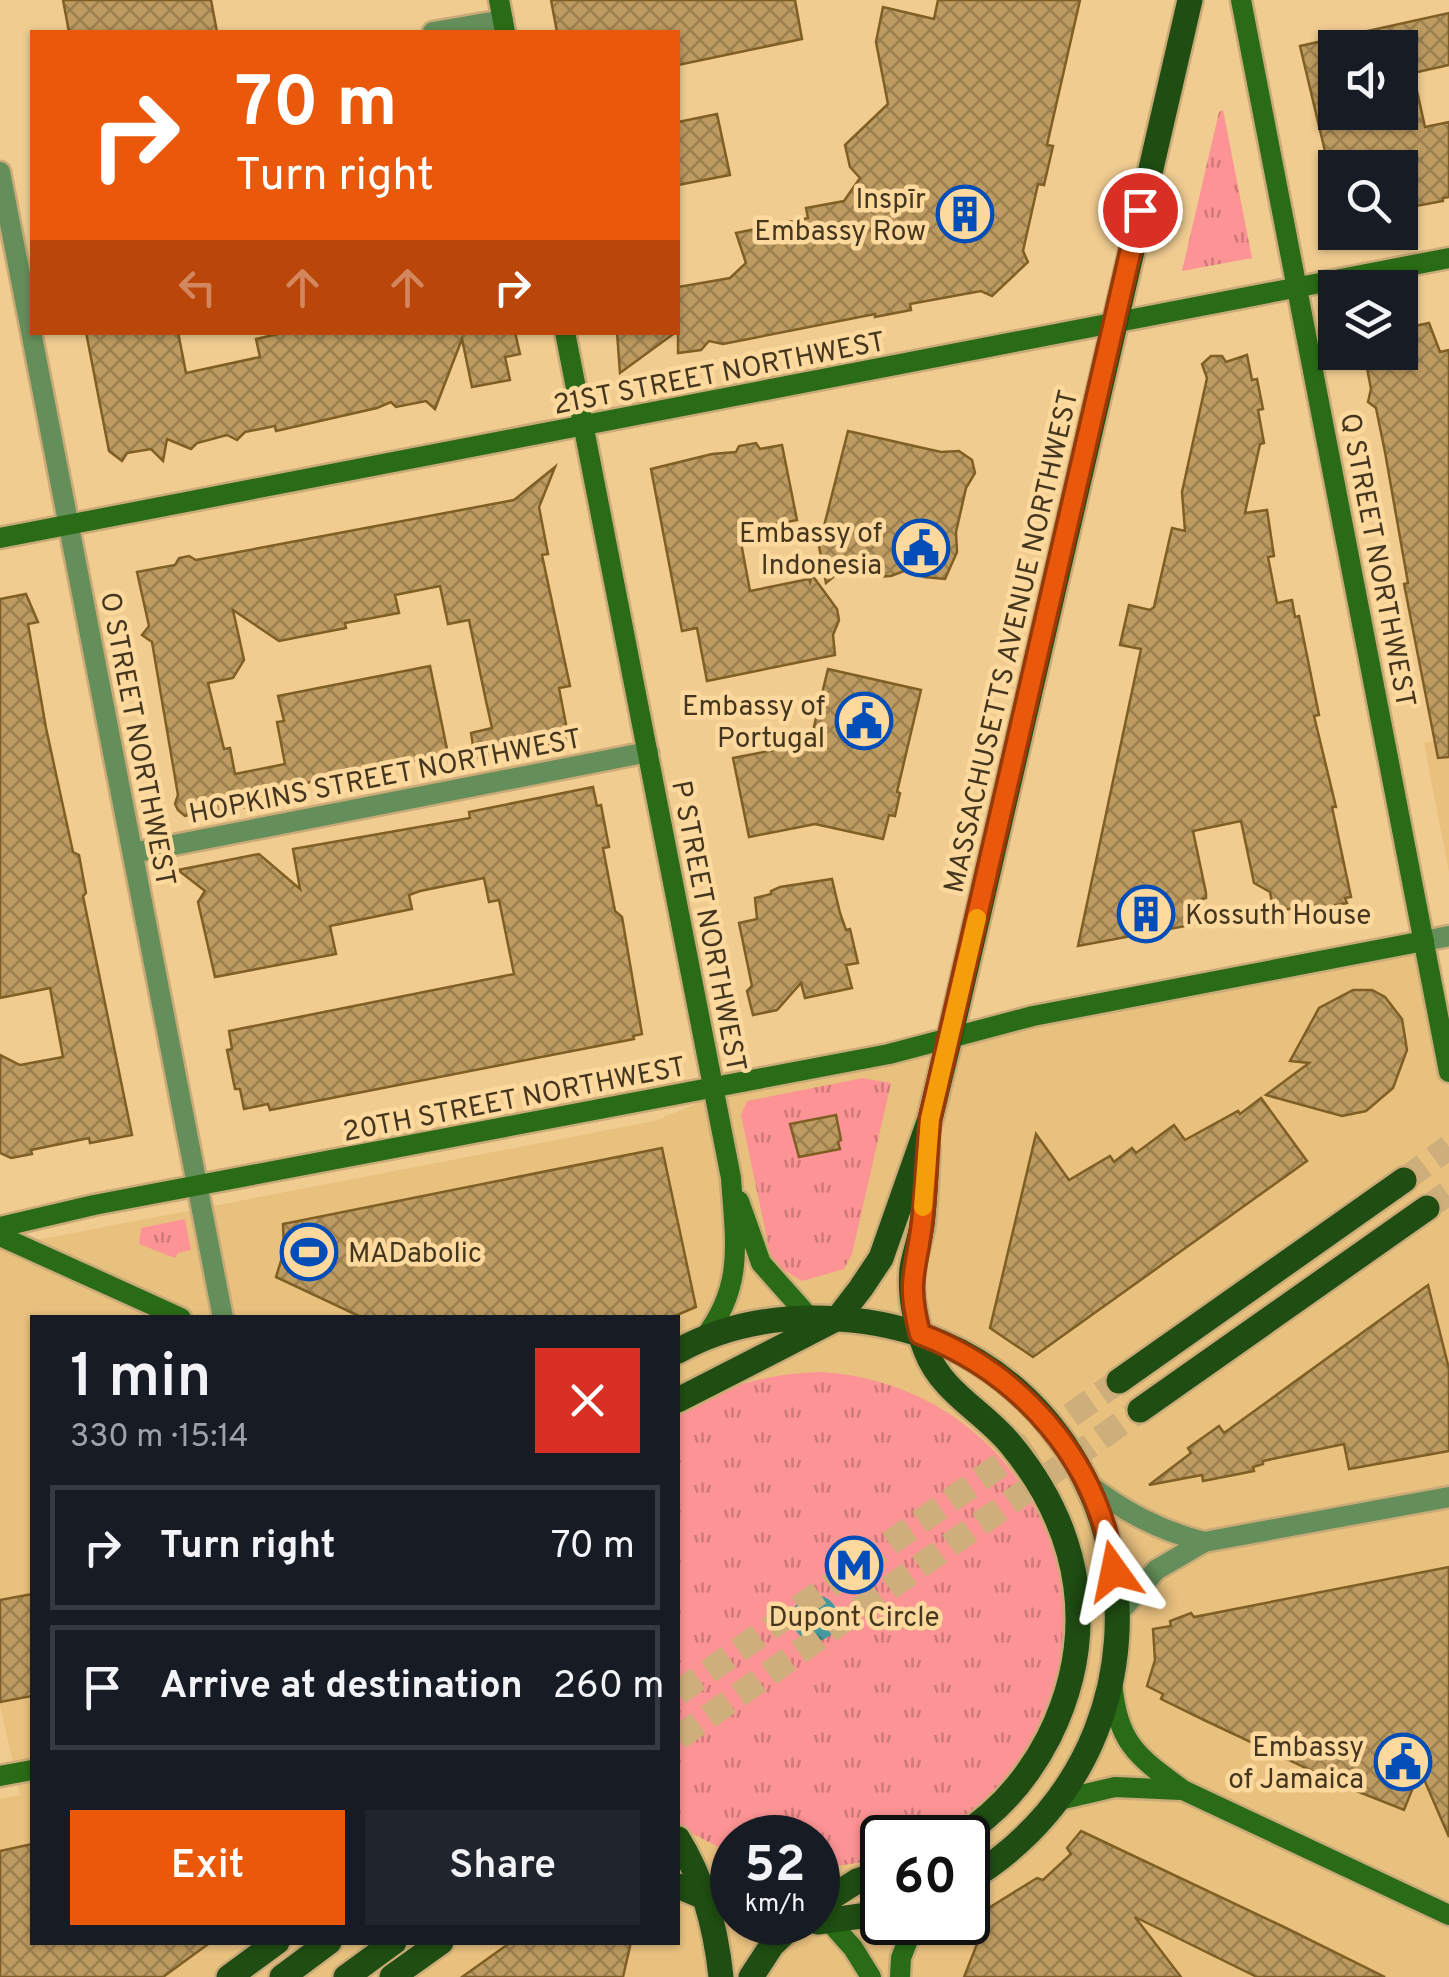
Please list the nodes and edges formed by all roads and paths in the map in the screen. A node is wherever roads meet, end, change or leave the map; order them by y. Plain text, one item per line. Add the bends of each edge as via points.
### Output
1 (1190, 0) edge
2 (1241, 0) edge
3 (502, 17) edge
4 (442, 30) edge
5 (0, 172) edge
6 (1449, 258) edge
7 (1299, 288) junction
8 (1114, 324) junction
9 (30, 325) edge
10 (32, 335) edge
11 (565, 335) edge
12 (583, 426) junction
13 (69, 525) junction
14 (0, 538) edge
15 (648, 752) junction
16 (133, 853) junction
17 (1449, 936) edge
18 (1424, 941) junction
19 (950, 1038) junction
20 (1449, 1072) edge
21 (714, 1087) junction
22 (930, 1119) junction
23 (731, 1178) junction
24 (1404, 1180) tunnel mouth
25 (198, 1186) junction
26 (1427, 1208) tunnel mouth
27 (0, 1227) edge
28 (0, 1236) edge
29 (175, 1315) edge
30 (222, 1315) edge
31 (809, 1317) junction
32 (838, 1318) junction
33 (920, 1334) junction
34 (704, 1338) junction
35 (680, 1350) edge
36 (1119, 1380) tunnel mouth
37 (680, 1399) edge
38 (1140, 1410) tunnel mouth
39 (1088, 1484) junction
40 (1449, 1497) edge
41 (1204, 1542) junction
42 (1118, 1614) junction
43 (1112, 1682) junction
44 (30, 1770) edge
45 (0, 1776) edge
46 (1183, 1790) junction
47 (1055, 1800) junction
48 (989, 1815) edge
49 (680, 1843) edge
50 (990, 1863) edge
51 (860, 1880) edge
52 (680, 1887) edge
53 (840, 1898) edge
54 (704, 1899) junction
55 (710, 1901) edge
56 (1449, 1914) edge
57 (840, 1935) edge
58 (273, 1945) edge
59 (325, 1945) edge
60 (390, 1945) edge
61 (436, 1945) edge
62 (772, 1945) edge
63 (905, 1945) edge
64 (229, 1977) edge
65 (282, 1977) edge
66 (346, 1977) edge
67 (392, 1977) edge
68 (722, 1977) edge
69 (752, 1977) edge
70 (871, 1977) edge
71 (900, 1977) edge

1 - 8 main road, MASSACHUSETTS AVENUE NORTHWEST
2 - 7 main road, Q STREET NORTHWEST
3 - 4 street
5 - 9 street, O STREET NORTHWEST
6 - 7 main road, 21ST STREET NORTHWEST
7 - 8 main road, 21ST STREET NORTHWEST
7 - 18 main road, Q STREET NORTHWEST
8 - 12 main road, 21ST STREET NORTHWEST
8 - 19 main road, MASSACHUSETTS AVENUE NORTHWEST
10 - 13 street, O STREET NORTHWEST
11 - 12 main road, P STREET NORTHWEST
12 - 13 main road, 21ST STREET NORTHWEST
12 - 15 main road, P STREET NORTHWEST
13 - 14 main road, 21ST STREET NORTHWEST
13 - 16 street, O STREET NORTHWEST
15 - 16 street, HOPKINS STREET NORTHWEST
15 - 21 main road, P STREET NORTHWEST
16 - 25 street, O STREET NORTHWEST
17 - 18 street, 20TH STREET NORTHWEST
18 - 19 main road, 20TH STREET NORTHWEST
18 - 20 main road, Q STREET NORTHWEST
19 - 21 main road, 20TH STREET NORTHWEST
19 - 22 main road, MASSACHUSETTS AVENUE NORTHWEST
21 - 23 main road, P STREET NORTHWEST
21 - 25 main road, 20TH STREET NORTHWEST
22 - 32 main road, MASSACHUSETTS AVENUE NORTHWEST via 880,1258
22 - 33 main road, MASSACHUSETTS AVENUE NORTHWEST via 922,1227 912,1267
23 - 31 main road, P STREET NORTHWEST via 762,1263
23 - 34 main road, P STREET NORTHWEST via 736,1271 727,1303
24 - 36 main road
25 - 27 main road, 20TH STREET NORTHWEST
25 - 30 street, O STREET NORTHWEST
26 - 38 main road
28 - 29 main road
31 - 32 main road
31 - 34 main road via 748,1324
32 - 33 main road
32 - 37 main road
33 - 39 main road via 966,1355 1024,1396
33 - 48 main road, MASSACHUSETTS AVENUE NORTHWEST via 938,1374 1003,1435 1046,1496 1078,1600 1077,1658 1060,1714 1043,1748
34 - 35 main road
39 - 41 street via 1142,1521
39 - 42 main road via 1112,1552
40 - 41 street
41 - 42 street via 1156,1570
42 - 43 main road
43 - 46 main road via 1123,1735
43 - 47 main road via 1096,1734
44 - 45 main road
46 - 47 main road via 1115,1787
46 - 56 main road
47 - 50 main road
49 - 54 main road
51 - 53 main road
52 - 54 main road
54 - 55 main road
54 - 68 main road
57 - 70 main road
58 - 64 main road
59 - 65 main road
60 - 66 main road
61 - 67 main road
62 - 69 main road
63 - 71 main road

